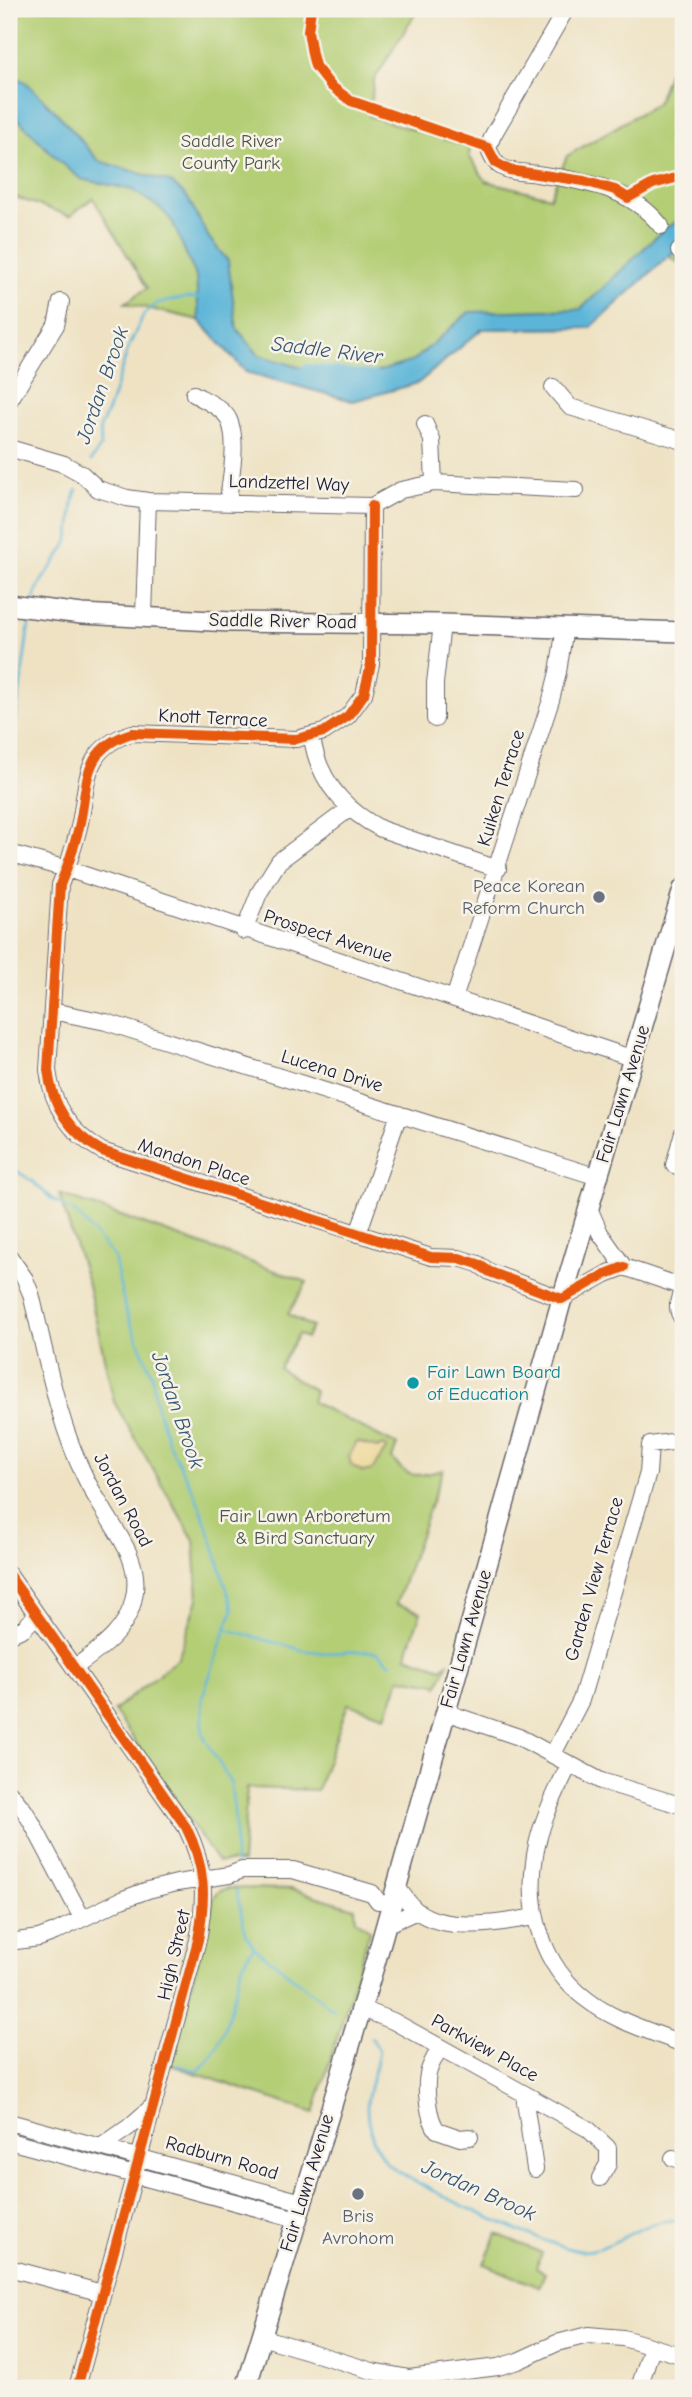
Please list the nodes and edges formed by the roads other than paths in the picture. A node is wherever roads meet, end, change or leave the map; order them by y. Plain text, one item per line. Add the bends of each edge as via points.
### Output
1 (566, 9) edge
2 (661, 226) dead end
3 (61, 302) dead end
4 (553, 387) dead end
5 (194, 394) dead end
6 (9, 401) edge
7 (425, 424) dead end
8 (683, 441) edge
9 (9, 448) edge
10 (434, 483) junction
11 (576, 489) dead end
12 (148, 501) junction
13 (228, 502) junction
14 (372, 506) junction
15 (24, 606) edge
16 (144, 615) junction
17 (372, 623) junction
18 (442, 624) junction
19 (565, 627) junction
20 (683, 632) edge
21 (435, 719) dead end
22 (312, 737) junction
23 (349, 809) junction
24 (9, 853) edge
25 (66, 869) junction
26 (498, 869) junction
27 (683, 889) edge
28 (244, 930) junction
29 (454, 999) junction
30 (52, 1011) junction
31 (634, 1059) junction
32 (399, 1114) junction
33 (683, 1132) edge
34 (678, 1166) edge
35 (598, 1177) junction
36 (589, 1209) junction
37 (358, 1234) junction
38 (9, 1255) edge
39 (624, 1267) junction
40 (683, 1287) edge
41 (562, 1299) junction
42 (683, 1319) edge
43 (683, 1437) edge
44 (9, 1575) edge
45 (37, 1615) junction
46 (9, 1635) edge
47 (74, 1668) junction
48 (445, 1712) junction
49 (553, 1754) junction
50 (569, 1765) junction
51 (9, 1792) edge
52 (683, 1806) edge
53 (203, 1878) junction
54 (389, 1897) junction
55 (417, 1911) junction
56 (534, 1917) junction
57 (82, 1919) junction
58 (386, 1925) junction
59 (9, 1942) edge
60 (360, 2008) junction
61 (683, 2044) edge
62 (440, 2048) junction
63 (524, 2095) junction
64 (154, 2105) junction
65 (9, 2122) edge
66 (470, 2137) dead end
67 (9, 2141) edge
68 (102, 2146) junction
69 (139, 2157) junction
70 (535, 2169) dead end
71 (135, 2174) junction
72 (600, 2178) dead end
73 (299, 2211) junction
74 (9, 2268) edge
75 (102, 2293) junction
76 (262, 2337) junction
77 (652, 2347) junction
78 (683, 2356) edge
79 (441, 2382) edge
80 (9, 2386) edge
81 (17, 2388) edge
82 (76, 2388) edge
83 (246, 2388) edge
84 (639, 2388) edge

1 - 2 street via 488,148 496,163 509,170 615,190 642,206
3 - 6 street via 56,326
4 - 8 street via 570,407
5 - 13 street via 229,419 233,443
7 - 10 street via 432,440
9 - 12 street, Landzettel Way via 64,464 111,495
10 - 11 street, Landzettel Way
10 - 14 street, Landzettel Way via 401,490
12 - 13 street, Landzettel Way
12 - 16 street
13 - 14 street, Landzettel Way
14 - 17 street, Knott Terrace
15 - 16 main road, Saddle River Road via 82,614
16 - 17 main road, Saddle River Road via 231,622
17 - 18 main road, Saddle River Road
17 - 22 street, Knott Terrace via 371,664 364,694 336,726
18 - 19 main road, Saddle River Road
18 - 21 street
19 - 20 main road, Saddle River Road
19 - 26 street, Kuiken Terrace via 558,673
22 - 23 street via 325,780
22 - 25 street, Knott Terrace via 144,732 112,741 95,758 86,779 80,824
23 - 26 street via 381,830
23 - 28 street via 279,861
24 - 25 street, Prospect Avenue
25 - 28 street, Prospect Avenue
25 - 30 street, Mandon Place via 60,886
26 - 29 street, Kuiken Terrace
27 - 31 main road, Fair Lawn Avenue
28 - 29 street, Prospect Avenue
29 - 31 street, Prospect Avenue
30 - 32 street, Lucena Drive via 106,1022
30 - 37 street, Mandon Place via 48,1070 54,1098 69,1124 90,1144
31 - 35 main road, Fair Lawn Avenue
32 - 35 street, Lucena Drive
32 - 37 street
33 - 34 street
35 - 36 main road, Fair Lawn Avenue
36 - 39 street
36 - 41 main road, Fair Lawn Avenue
37 - 41 street, Mandon Place via 431,1257 478,1264
38 - 47 street, Jordan Road via 31,1293 70,1442 134,1568 134,1598 118,1633
39 - 40 street
39 - 41 street
40 - 42 street via 677,1304
41 - 48 main road, Fair Lawn Avenue
43 - 49 street, Garden View Terrace via 650,1445 648,1473 581,1700
44 - 45 street, High Street
45 - 46 street
45 - 47 street, High Street
47 - 53 street, High Street via 186,1827
48 - 49 street via 519,1737
48 - 54 main road, Fair Lawn Avenue
49 - 50 street
50 - 52 street via 622,1789
50 - 56 street via 546,1816 535,1856
51 - 57 street via 32,1823
53 - 54 street via 229,1875 291,1881 369,1903
53 - 57 street via 148,1890
53 - 64 street, High Street via 198,1940
54 - 55 street
54 - 58 main road, Fair Lawn Avenue
55 - 56 street via 449,1923 494,1924
55 - 58 street
56 - 61 street via 550,1958 585,1999
57 - 59 street via 39,1938
58 - 60 main road, Fair Lawn Avenue
60 - 62 street, Parkview Place
60 - 73 main road, Fair Lawn Avenue
62 - 63 street, Parkview Place
62 - 66 street via 428,2074 432,2119 443,2133
63 - 70 street
63 - 72 street, Parkview Place via 587,2129 608,2148 608,2164
64 - 68 street
64 - 69 street, High Street
65 - 68 street, Radburn Road
67 - 71 street, Radburn Road
68 - 69 street, Radburn Road
69 - 71 street, High Street
69 - 73 street, Radburn Road
71 - 73 street, Radburn Road
71 - 75 street, High Street
73 - 76 main road, Fair Lawn Avenue
74 - 75 street
75 - 82 street, High Street
76 - 79 street via 390,2376
76 - 83 main road, Fair Lawn Avenue
77 - 78 street
77 - 79 street via 623,2338 588,2335
77 - 84 street
80 - 81 street

